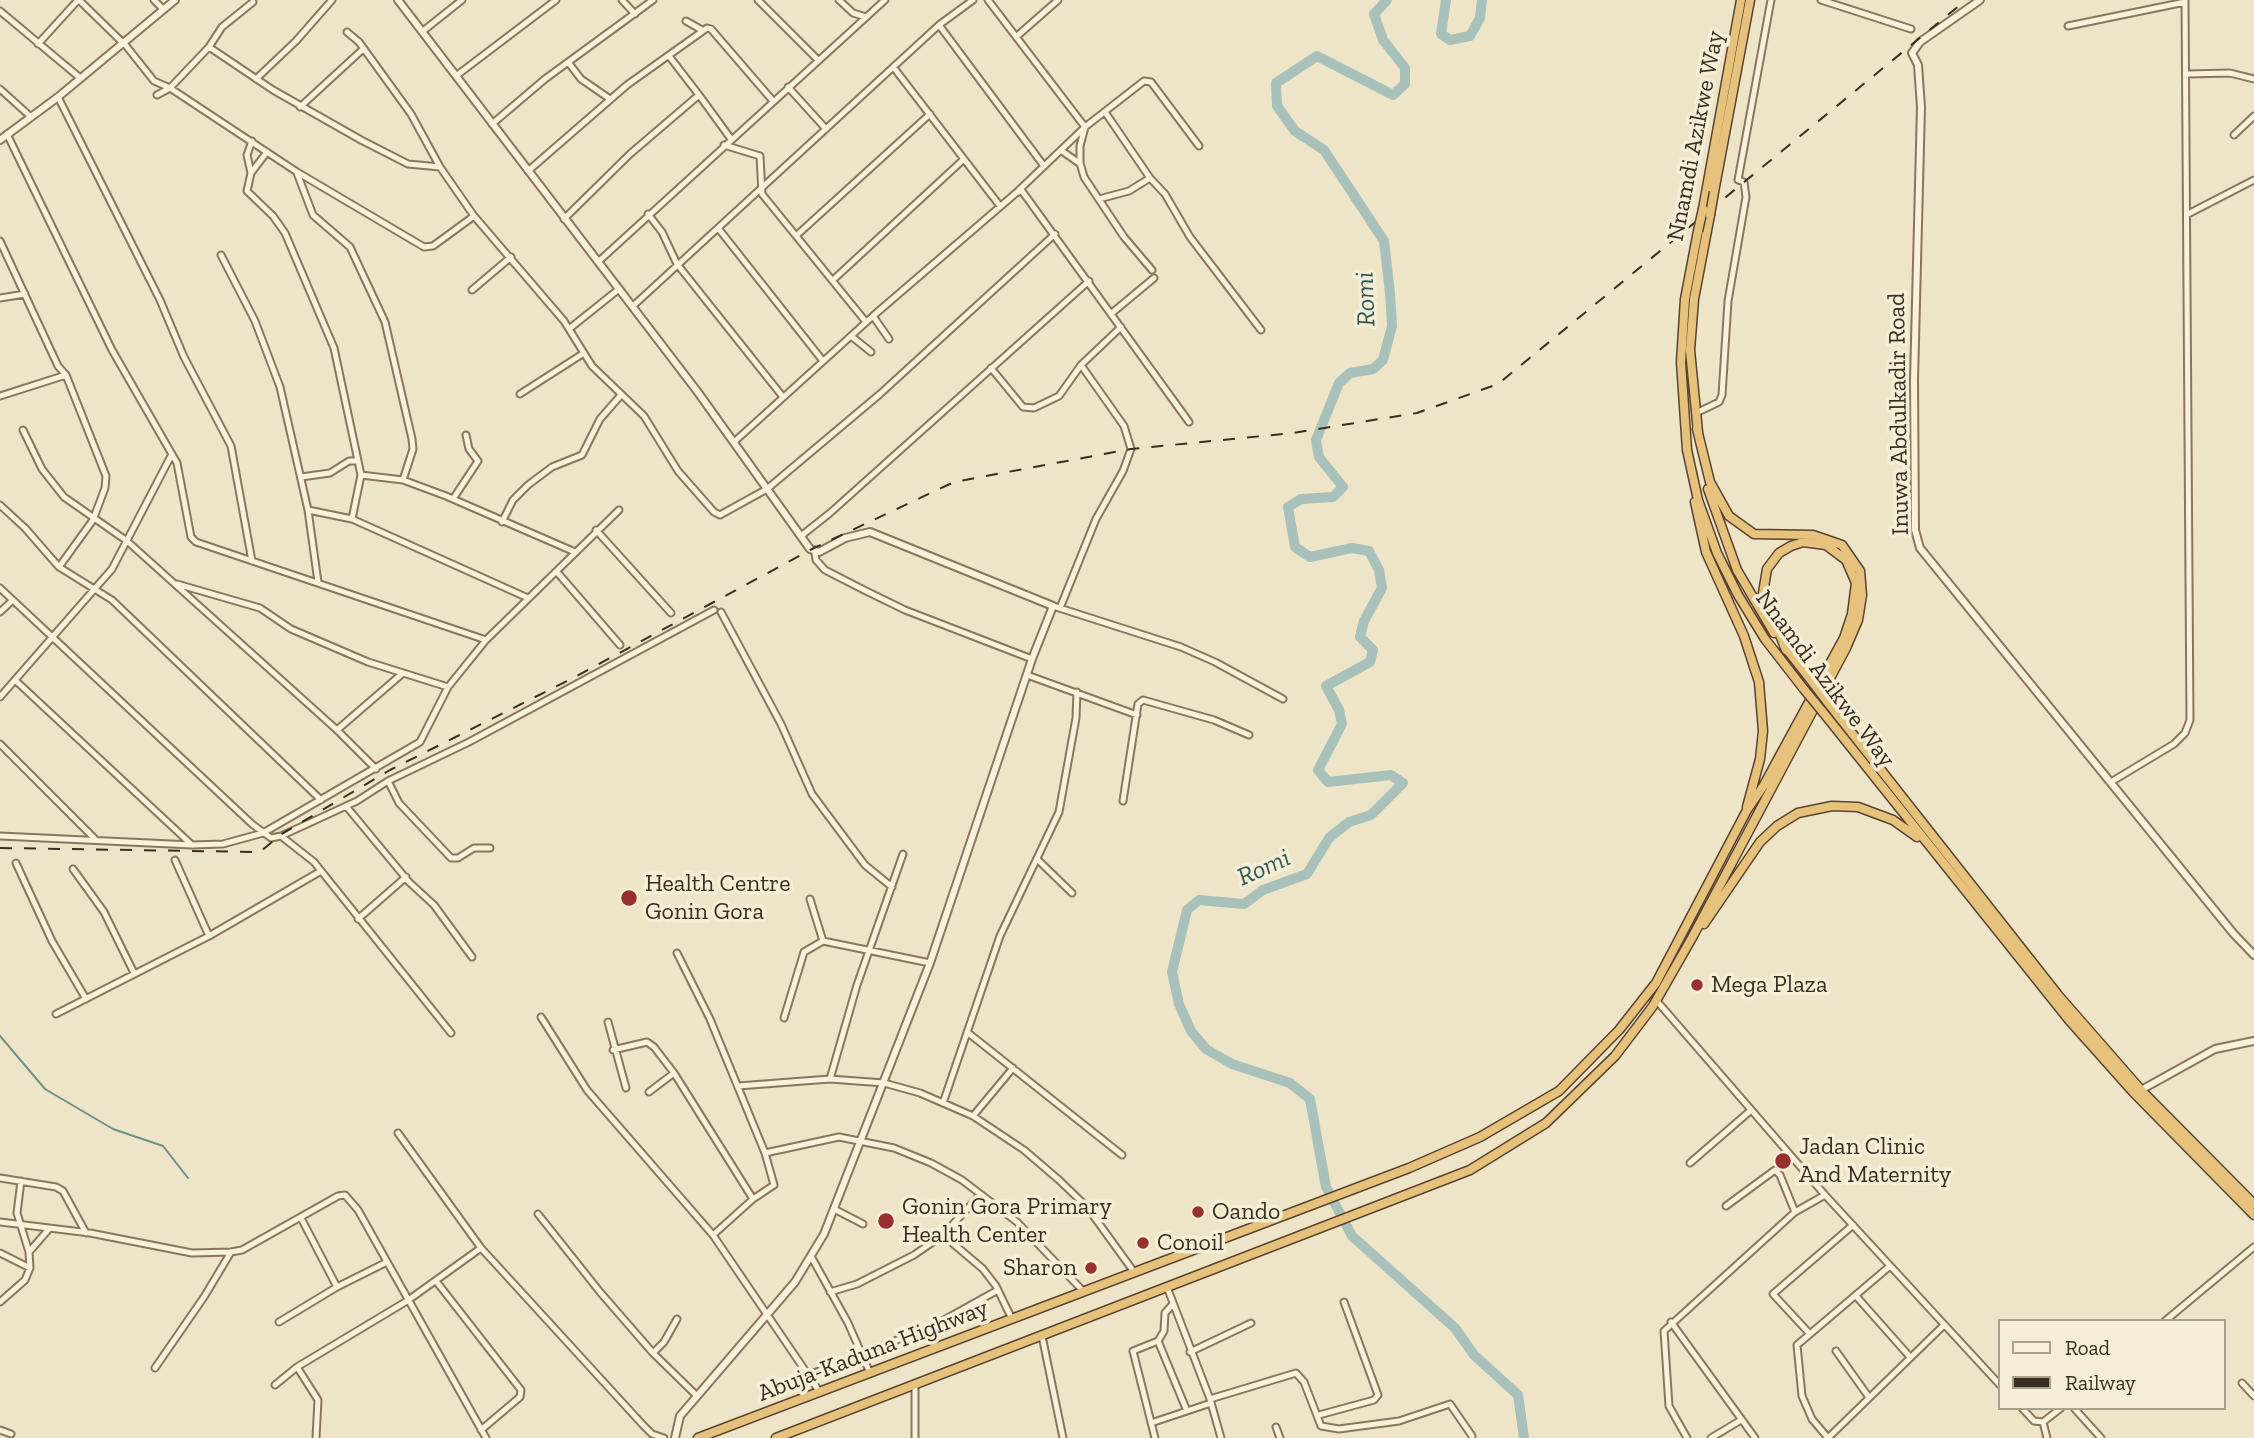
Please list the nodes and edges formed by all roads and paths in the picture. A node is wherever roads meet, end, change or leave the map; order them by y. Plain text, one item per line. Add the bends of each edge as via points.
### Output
1 (78, 0) edge
2 (154, 0) edge
3 (175, 0) edge
4 (332, 0) edge
5 (398, 0) edge
6 (461, 0) edge
7 (556, 0) edge
8 (622, 0) edge
9 (653, 0) edge
10 (758, 0) edge
11 (839, 0) edge
12 (885, 0) edge
13 (973, 0) edge
14 (988, 0) edge
15 (1058, 0) edge
16 (1741, 0) edge
17 (1750, 0) edge
18 (1771, 0) edge
19 (1821, 0) edge
20 (1980, 0) edge
21 (2185, 1) edge
22 (253, 2) dead end
23 (163, 9) junction
24 (0, 11) edge
25 (853, 13) junction
26 (635, 14) junction
27 (866, 17) junction
28 (687, 21) dead end
29 (939, 25) junction
30 (2068, 26) dead end
31 (853, 29) junction
32 (1912, 29) dead end
33 (702, 30) junction
34 (423, 31) junction
35 (347, 32) dead end
36 (1016, 37) junction
37 (123, 42) junction
38 (38, 44) junction
39 (209, 47) junction
40 (362, 50) junction
41 (669, 56) junction
42 (818, 60) junction
43 (568, 62) junction
44 (894, 68) junction
45 (2187, 74) junction
46 (456, 76) junction
47 (79, 77) junction
48 (256, 79) junction
49 (2254, 79) edge
50 (788, 87) junction
51 (170, 88) junction
52 (0, 89) edge
53 (157, 95) dead end
54 (699, 95) junction
55 (58, 97) junction
56 (610, 99) junction
57 (773, 101) junction
58 (300, 107) junction
59 (1105, 112) junction
60 (930, 114) junction
61 (30, 116) junction
62 (2254, 116) edge
63 (492, 124) junction
64 (1086, 127) junction
65 (825, 129) junction
66 (7, 134) junction
67 (2234, 135) dead end
68 (731, 139) junction
69 (0, 140) edge
70 (252, 141) junction
71 (724, 145) junction
72 (1199, 146) dead end
73 (1062, 151) junction
74 (267, 152) junction
75 (964, 159) junction
76 (1080, 163) junction
77 (1044, 166) junction
78 (440, 167) junction
79 (528, 171) junction
80 (297, 172) junction
81 (251, 173) junction
82 (1150, 178) junction
83 (2254, 180) edge
84 (762, 191) junction
85 (1016, 193) junction
86 (1099, 200) junction
87 (1000, 206) junction
88 (648, 214) junction
89 (2188, 214) junction
90 (474, 216) junction
91 (564, 219) junction
92 (718, 228) junction
93 (1055, 234) junction
94 (797, 235) junction
95 (0, 241) edge
96 (222, 256) dead end
97 (511, 257) junction
98 (597, 262) junction
99 (677, 264) junction
100 (1152, 270) dead end
101 (1154, 278) dead end
102 (833, 279) junction
103 (1089, 281) junction
104 (619, 289) junction
105 (472, 290) dead end
106 (26, 294) junction
107 (0, 298) edge
108 (633, 306) junction
109 (1112, 313) junction
110 (873, 316) junction
111 (866, 322) junction
112 (1121, 327) junction
113 (569, 329) junction
114 (1261, 330) dead end
115 (851, 336) junction
116 (889, 339) dead end
117 (871, 352) dead end
118 (584, 353) junction
119 (824, 361) junction
120 (1081, 365) junction
121 (991, 368) junction
122 (66, 375) junction
123 (1073, 378) junction
124 (1090, 380) junction
125 (520, 394) dead end
126 (0, 396) edge
127 (621, 396) junction
128 (783, 397) junction
129 (1695, 414) junction
130 (1189, 422) dead end
131 (1697, 429) junction
132 (23, 430) dead end
133 (467, 436) dead end
134 (734, 442) junction
135 (1687, 450) junction
136 (172, 454) junction
137 (358, 461) junction
138 (361, 475) junction
139 (301, 477) junction
140 (402, 480) junction
141 (767, 489) junction
142 (453, 499) junction
143 (0, 505) edge
144 (309, 510) junction
145 (620, 510) dead end
146 (352, 519) junction
147 (93, 520) junction
148 (502, 522) junction
149 (596, 530) junction
150 (801, 536) junction
151 (127, 541) junction
152 (575, 552) junction
153 (815, 552) junction
154 (252, 561) junction
155 (59, 567) junction
156 (557, 572) junction
157 (318, 582) junction
158 (174, 584) junction
159 (0, 588) edge
160 (93, 589) junction
161 (528, 598) junction
162 (13, 600) junction
163 (1057, 607) junction
164 (714, 610) dead end
165 (0, 612) edge
166 (722, 612) dead end
167 (671, 613) dead end
168 (52, 636) junction
169 (486, 640) junction
170 (620, 645) dead end
171 (1786, 650) junction
172 (1032, 659) junction
173 (403, 673) junction
174 (1027, 675) junction
175 (15, 680) junction
176 (448, 687) junction
177 (1077, 692) junction
178 (0, 697) edge
179 (1283, 699) dead end
180 (1137, 715) junction
181 (337, 730) junction
182 (1249, 735) dead end
183 (0, 744) edge
184 (376, 769) junction
185 (388, 780) junction
186 (2112, 782) junction
187 (321, 800) junction
188 (1123, 801) dead end
189 (346, 806) junction
190 (1747, 810) junction
191 (263, 833) junction
192 (0, 836) edge
193 (281, 836) junction
194 (96, 840) junction
195 (192, 845) junction
196 (1928, 846) junction
197 (490, 848) dead end
198 (903, 854) dead end
199 (1037, 859) junction
200 (175, 860) dead end
201 (16, 863) dead end
202 (73, 869) dead end
203 (321, 871) junction
204 (406, 877) junction
205 (892, 887) junction
206 (1072, 893) dead end
207 (810, 899) dead end
208 (358, 919) junction
209 (208, 936) junction
210 (1693, 936) junction
211 (823, 941) junction
212 (871, 949) junction
213 (677, 953) dead end
214 (2254, 955) edge
215 (472, 957) dead end
216 (930, 963) junction
217 (134, 973) junction
218 (86, 999) junction
219 (1656, 1000) junction
220 (56, 1014) dead end
221 (541, 1017) dead end
222 (784, 1018) dead end
223 (608, 1022) dead end
224 (967, 1032) junction
225 (451, 1033) dead end
226 (2254, 1041) edge
227 (613, 1050) junction
228 (1013, 1068) junction
229 (674, 1073) junction
230 (830, 1079) junction
231 (884, 1083) junction
232 (738, 1086) junction
233 (626, 1088) dead end
234 (649, 1092) dead end
235 (2138, 1092) junction
236 (943, 1103) junction
237 (1750, 1111) junction
238 (973, 1116) junction
239 (398, 1133) dead end
240 (861, 1139) junction
241 (765, 1153) junction
242 (1122, 1155) dead end
243 (1690, 1163) dead end
244 (0, 1178) edge
245 (21, 1181) junction
246 (980, 1195) junction
247 (1825, 1195) junction
248 (753, 1199) junction
249 (2254, 1204) edge
250 (1726, 1206) dead end
251 (834, 1209) junction
252 (1795, 1212) junction
253 (538, 1214) dead end
254 (2254, 1215) edge
255 (301, 1218) junction
256 (0, 1222) edge
257 (863, 1224) dead end
258 (1853, 1225) junction
259 (21, 1226) junction
260 (49, 1229) junction
261 (86, 1233) junction
262 (713, 1235) junction
263 (943, 1235) junction
264 (2254, 1247) edge
265 (481, 1248) junction
266 (29, 1252) junction
267 (231, 1252) junction
268 (0, 1253) edge
269 (812, 1258) junction
270 (387, 1262) junction
271 (1890, 1266) junction
272 (30, 1268) junction
273 (1134, 1272) junction
274 (436, 1281) junction
275 (337, 1287) junction
276 (1167, 1287) junction
277 (998, 1290) junction
278 (1083, 1291) junction
279 (831, 1292) junction
280 (1856, 1296) junction
281 (407, 1301) junction
282 (0, 1302) edge
283 (1343, 1302) dead end
284 (1173, 1305) junction
285 (767, 1316) junction
286 (677, 1319) dead end
287 (1012, 1319) junction
288 (2167, 1319) edge
289 (279, 1322) dead end
290 (1671, 1322) junction
291 (1251, 1323) dead end
292 (1944, 1325) junction
293 (1809, 1333) junction
294 (1042, 1336) junction
295 (1158, 1341) junction
296 (1836, 1351) dead end
297 (1190, 1352) junction
298 (653, 1353) junction
299 (862, 1354) junction
300 (1910, 1357) junction
301 (297, 1367) junction
302 (155, 1368) dead end
303 (870, 1373) junction
304 (809, 1375) junction
305 (1998, 1383) edge
306 (2242, 1383) dead end
307 (275, 1385) dead end
308 (915, 1385) junction
309 (819, 1391) junction
310 (697, 1396) junction
311 (1868, 1396) junction
312 (2254, 1396) edge
313 (1211, 1401) junction
314 (2024, 1410) edge
315 (2058, 1410) edge
316 (2076, 1410) edge
317 (1187, 1411) junction
318 (1319, 1415) junction
319 (1741, 1420) junction
320 (2043, 1422) junction
321 (1151, 1423) junction
322 (1276, 1427) dead end
323 (1339, 1429) junction
324 (0, 1430) edge
325 (481, 1430) junction
326 (10, 1434) dead end
327 (1472, 1436) dead end
328 (676, 1437) edge
329 (1060, 1437) edge
330 (316, 1438) edge
331 (486, 1438) edge
332 (665, 1438) edge
333 (698, 1438) edge
334 (777, 1438) edge
335 (915, 1438) edge
336 (1155, 1438) edge
337 (1221, 1438) edge
338 (1280, 1438) edge
339 (1339, 1438) edge
340 (1687, 1438) edge
341 (1711, 1438) edge
342 (1755, 1438) edge
343 (1828, 1438) edge
344 (2047, 1438) edge
345 (2101, 1438) edge

1 - 37 street
1 - 38 street
2 - 23 street
3 - 23 street
4 - 48 street
5 - 34 street
6 - 34 street
7 - 46 street
8 - 26 street
9 - 26 street
10 - 42 street
11 - 25 street
12 - 27 street
13 - 29 street
14 - 36 street
15 - 36 street
16 - 135 highway, Nnamdi Azikwe Way, bridge via 1682,328
17 - 129 highway, Nnamdi Azikwe Way, bridge via 1694,299 1690,350
18 - 129 street via 1738,180 1744,183 1746,197 1728,301 1722,395
19 - 32 street
20 - 186 street, Inuwa Abdulkadir Road via 1912,52 1918,65 1921,107 1915,530 1930,561
21 - 30 street
21 - 45 street
22 - 39 street via 222,27
23 - 37 street
24 - 38 street
25 - 27 street
25 - 31 street
26 - 43 street
27 - 31 street
28 - 33 street
29 - 44 street
29 - 77 street
31 - 42 street
33 - 41 street
33 - 57 street via 711,29
34 - 46 street
35 - 40 street
36 - 64 street
37 - 47 street
37 - 51 street via 154,81
38 - 47 street
39 - 48 street
39 - 51 street
40 - 58 street
40 - 78 street via 411,114
41 - 54 street
41 - 56 street
42 - 50 street
43 - 56 street
43 - 63 street
44 - 60 street
44 - 65 street
45 - 49 street via 2230,73
45 - 89 street
46 - 63 street
47 - 55 street
48 - 58 street
50 - 57 street
50 - 65 street
51 - 53 street
51 - 70 street
52 - 61 street
54 - 68 street
54 - 91 street
55 - 61 street
55 - 154 street via 232,446
56 - 79 street
57 - 68 street
58 - 78 street via 408,164
59 - 64 street
59 - 72 street via 1148,81
59 - 82 street
60 - 75 street
60 - 94 street
61 - 66 street
62 - 67 street
63 - 79 street
64 - 73 street
64 - 76 street
65 - 84 street
66 - 69 street
66 - 136 street via 112,350
68 - 71 street
70 - 74 street
70 - 81 street via 247,155
71 - 84 street via 760,156
71 - 88 street
73 - 76 street
73 - 77 street
74 - 80 street
74 - 81 street
75 - 87 street
75 - 102 street
76 - 86 street
77 - 85 street
78 - 90 street
79 - 91 street
80 - 90 street via 429,248
80 - 140 street via 313,215 351,247 385,321 412,439
81 - 137 street via 248,193 285,233 334,348
82 - 86 street via 1129,191
82 - 114 street
83 - 89 street
84 - 92 street
84 - 94 street
85 - 87 street
85 - 93 street via 1028,194
86 - 100 street
87 - 110 street
88 - 98 street
88 - 99 street
89 - 186 street via 2190,720 2174,744
90 - 97 street
91 - 98 street
92 - 99 street
92 - 119 street
93 - 103 street
93 - 141 street via 880,394
94 - 102 street
95 - 106 street
96 - 139 street via 272,362
97 - 105 street
97 - 113 street
98 - 104 street
99 - 108 street
99 - 128 street
101 - 109 street
102 - 111 street
103 - 109 street
103 - 121 street
104 - 108 street
104 - 113 street
106 - 107 street
106 - 122 street
108 - 134 street
109 - 112 street
110 - 111 street
110 - 116 street
111 - 115 street
112 - 120 street
112 - 130 street
113 - 118 street
115 - 117 street
115 - 119 street
118 - 125 street
118 - 127 street
119 - 128 street
120 - 123 street
120 - 124 street
121 - 123 street via 1029,410 1059,396
121 - 150 street
122 - 126 street
122 - 147 street via 106,476
123 - 124 street
124 - 163 street via 1124,426 1131,449
127 - 141 street via 643,416 678,471 714,512 724,514
127 - 148 street via 600,419 582,454 552,467 528,485 513,500
128 - 134 street
129 - 131 highway, Nnamdi Azikwe Way
131 - 171 highway, Nnamdi Azikwe Way via 1706,481 1728,549 1750,595
131 - 210 highway via 1710,482 1729,516 1754,534 1813,535 1842,545 1860,571 1862,596 1846,648
132 - 147 street via 51,484
133 - 142 street via 478,461
134 - 141 street
135 - 190 highway via 1706,552 1759,682 1762,745
135 - 196 highway, Nnamdi Azikwe Way, bridge via 1698,500 1727,574 1765,639
136 - 151 street
136 - 154 street via 191,537
137 - 138 street
137 - 139 street via 349,461 330,473
138 - 140 street
138 - 146 street
139 - 144 street
140 - 142 street
141 - 150 street
142 - 148 street
143 - 155 street
144 - 146 street
144 - 157 street
145 - 149 street
146 - 161 street
147 - 151 street
147 - 155 street
148 - 152 street
149 - 152 street
149 - 167 street
150 - 153 street
151 - 158 street
151 - 160 street via 112,569
152 - 156 street
153 - 163 street via 870,532
153 - 172 street via 825,570 884,600
154 - 157 street
155 - 160 street
156 - 161 street
156 - 170 street
157 - 169 street
158 - 173 street via 260,608 291,629
158 - 181 street
159 - 162 street
160 - 168 street
160 - 187 street via 111,600
161 - 169 street
162 - 165 street
162 - 168 street
163 - 172 street
163 - 179 street via 1181,648
164 - 185 street via 469,743
166 - 205 street via 812,794 851,848
168 - 175 street
168 - 191 street
169 - 176 street
171 - 190 highway via 1763,593 1767,569 1791,546 1803,542 1826,545 1853,571 1852,614 1844,638
171 - 235 highway, Nnamdi Azikwe Way, bridge
172 - 174 street
173 - 176 street
173 - 181 street
174 - 177 street
174 - 216 street
175 - 178 street
175 - 195 street
176 - 184 street via 420,741
177 - 180 street
177 - 199 street via 1059,812
180 - 182 street via 1140,702 1149,700
180 - 188 street
181 - 184 street
183 - 194 street
184 - 187 street
185 - 189 street
185 - 197 street via 399,803 451,858 474,848
186 - 214 street, Inuwa Abdulkadir Road
187 - 191 street
189 - 193 street
189 - 204 street
190 - 273 highway, Abuja-Kaduna Highway via 1656,983 1619,1030 1542,1104 1480,1137
191 - 193 street via 271,838
191 - 195 street via 223,844
192 - 194 street
193 - 203 street
194 - 195 street
196 - 210 highway via 1893,820 1858,807 1832,806 1798,813 1760,842
196 - 235 highway, Nnamdi Azikwe Way via 2069,1020
198 - 205 street
199 - 206 street
199 - 224 street via 1000,936
200 - 209 street
201 - 218 street via 52,941
202 - 217 street via 104,912
203 - 208 street
203 - 209 street
204 - 208 street
204 - 215 street via 434,905
205 - 212 street
207 - 211 street
208 - 225 street
209 - 217 street
210 - 219 highway, Abuja-Kaduna Highway
211 - 212 street
211 - 222 street via 804,952
212 - 216 street
212 - 230 street
213 - 232 street
216 - 231 street
217 - 218 street
218 - 220 street
219 - 237 street
219 - 276 highway, Abuja-Kaduna Highway via 1615,1056 1546,1123 1470,1170
221 - 262 street via 587,1090
223 - 227 street
224 - 228 street
224 - 236 street
226 - 235 street via 2216,1049
227 - 229 street via 650,1043
227 - 233 street
228 - 238 street
228 - 242 street
229 - 234 street
229 - 248 street
230 - 231 street
230 - 232 street
231 - 236 street
231 - 240 street
232 - 241 street
235 - 249 highway, Nnamdi Azikwe Way
235 - 254 highway, Nnamdi Azikwe Way
236 - 238 street
237 - 243 street
237 - 247 street
238 - 273 street via 1059,1180 1087,1208
239 - 265 street
240 - 241 street via 839,1137
240 - 246 street via 931,1163
240 - 251 street
241 - 248 street via 774,1185
244 - 245 street
245 - 259 street via 17,1213
245 - 261 street via 63,1191
246 - 263 street
246 - 278 street via 1042,1246
247 - 252 street
247 - 258 street
248 - 262 street
250 - 252 street via 1775,1170
251 - 257 street
251 - 269 street
252 - 290 street
253 - 298 street
255 - 267 street
255 - 270 street via 345,1195
255 - 275 street
256 - 259 street
258 - 271 street
258 - 293 street via 1773,1294
259 - 260 street
259 - 266 street
260 - 261 street
260 - 266 street
261 - 267 street via 192,1253
262 - 285 street
263 - 277 street via 983,1269
263 - 279 street via 882,1273
264 - 288 street
265 - 274 street
265 - 332 street via 652,1434
266 - 272 street
267 - 302 street
268 - 272 street
269 - 279 street
269 - 285 street
270 - 275 street
270 - 281 street
271 - 280 street
271 - 292 street
272 - 282 street via 25,1280
273 - 278 highway, Abuja-Kaduna Highway
274 - 281 street
274 - 325 street via 521,1390 520,1397
275 - 289 street
276 - 284 street
276 - 294 highway, Abuja-Kaduna Highway
277 - 287 street
277 - 299 street via 958,1315
278 - 287 highway, Abuja-Kaduna Highway
279 - 299 street
280 - 293 street
280 - 300 street
281 - 301 street
281 - 325 street
283 - 318 street via 1378,1395
284 - 295 street via 1165,1313
284 - 297 street
285 - 304 street
285 - 310 street
286 - 298 street
287 - 303 highway, Abuja-Kaduna Highway
290 - 319 street
290 - 340 street via 1663,1333 1669,1406
291 - 297 street
292 - 300 street
292 - 305 street
293 - 343 street via 1797,1345 1796,1353 1802,1396 1812,1419
294 - 308 highway, Abuja-Kaduna Highway
294 - 329 street
295 - 317 street
295 - 321 street via 1133,1352
296 - 311 street
297 - 313 street
298 - 310 street
299 - 303 street
299 - 304 street
300 - 311 street
301 - 307 street
301 - 330 street via 319,1404
303 - 309 highway, Abuja-Kaduna Highway
304 - 309 street
306 - 312 street
308 - 334 highway, Abuja-Kaduna Highway
308 - 335 street
309 - 333 highway, Abuja-Kaduna Highway
310 - 328 street via 680,1416
311 - 343 street
313 - 317 street
313 - 318 street via 1296,1373
313 - 337 street
314 - 320 street via 2034,1421
315 - 320 street
316 - 345 street
317 - 321 street
318 - 323 street via 1321,1426
319 - 341 street
319 - 342 street
320 - 344 street
321 - 336 street
322 - 338 street
323 - 327 street via 1399,1421 1450,1404
323 - 339 street
324 - 326 street
325 - 331 street
328 - 332 street

